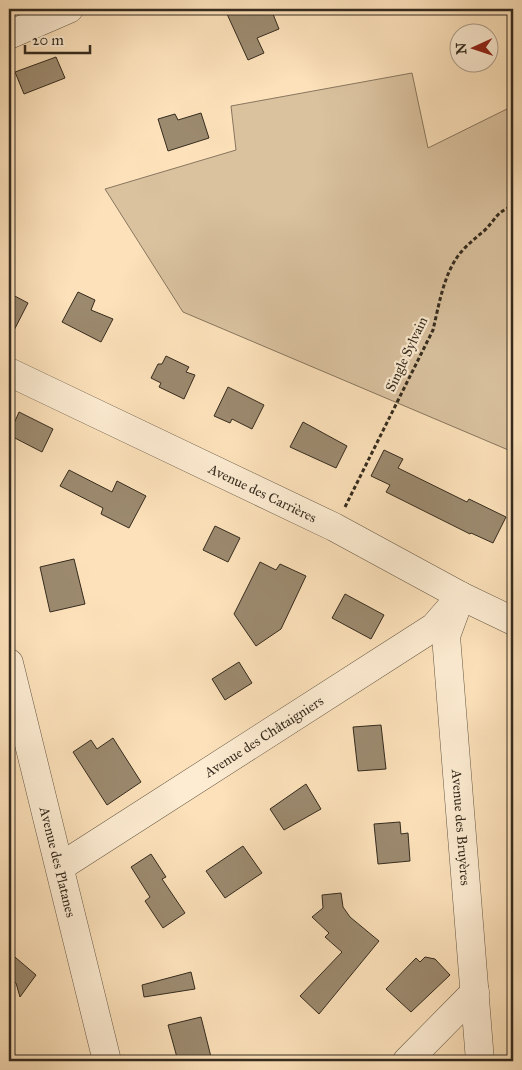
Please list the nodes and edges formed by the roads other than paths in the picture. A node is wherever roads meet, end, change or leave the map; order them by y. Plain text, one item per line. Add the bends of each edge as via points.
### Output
1 (69, 9) edge
2 (9, 35) edge
3 (9, 372) edge
4 (461, 596) junction
5 (513, 621) edge
6 (9, 663) edge
7 (60, 866) junction
8 (476, 992) junction
9 (107, 1061) edge
10 (407, 1061) edge
11 (480, 1061) edge

1 - 2 street
3 - 4 street, Avenue des Carrières via 334,527
4 - 5 street, Avenue des Carrières
4 - 7 street, Avenue des Châtaigniers via 434,627
4 - 8 street, Avenue des Bruyères via 446,636
6 - 7 street, Avenue des Platanes
7 - 9 street, Avenue des Platanes
8 - 10 street
8 - 11 street, Avenue des Bruyères

